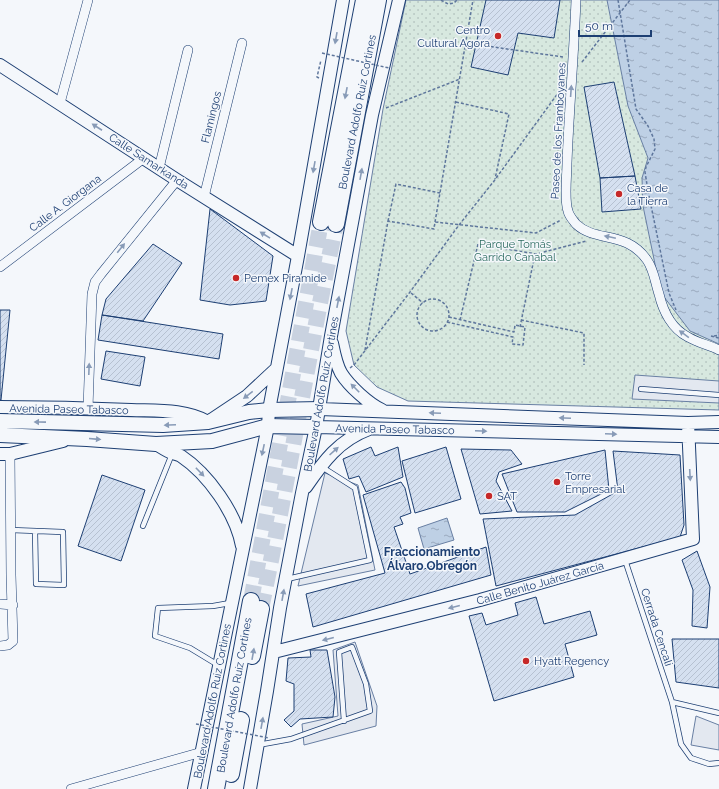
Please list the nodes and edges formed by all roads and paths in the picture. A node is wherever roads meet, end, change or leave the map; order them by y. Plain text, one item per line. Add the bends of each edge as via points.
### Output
1 (88, 0) edge
2 (343, 0) edge
3 (354, 0) edge
4 (364, 0) edge
5 (378, 0) edge
6 (399, 0) edge
7 (441, 0) edge
8 (457, 0) edge
9 (473, 0) edge
10 (576, 0) edge
11 (618, 0) edge
12 (630, 0) edge
13 (621, 12) junction
14 (356, 41) junction
15 (466, 43) junction
16 (242, 44) dead end
17 (188, 50) dead end
18 (322, 53) dead end
19 (574, 58) junction
20 (321, 59) dead end
21 (0, 66) edge
22 (389, 68) dead end
23 (572, 74) junction
24 (317, 77) dead end
25 (460, 79) junction
26 (456, 102) junction
27 (60, 103) junction
28 (383, 109) dead end
29 (144, 158) junction
30 (159, 168) junction
31 (177, 180) junction
32 (494, 181) junction
33 (440, 192) junction
34 (204, 197) junction
35 (570, 215) junction
36 (388, 221) junction
37 (435, 222) junction
38 (459, 225) junction
39 (604, 236) junction
40 (536, 254) junction
41 (298, 256) junction
42 (0, 267) edge
43 (410, 292) junction
44 (423, 303) junction
45 (677, 313) dead end
46 (449, 317) junction
47 (460, 320) junction
48 (521, 320) junction
49 (447, 322) junction
50 (520, 327) junction
51 (331, 336) junction
52 (719, 336) edge
53 (719, 338) edge
54 (719, 350) edge
55 (365, 351) junction
56 (584, 365) dead end
57 (276, 368) junction
58 (341, 373) junction
59 (641, 389) dead end
60 (719, 395) edge
61 (0, 408) edge
62 (88, 408) junction
63 (320, 408) junction
64 (269, 410) junction
65 (385, 412) junction
66 (0, 421) edge
67 (208, 422) junction
68 (719, 422) edge
69 (688, 423) junction
70 (268, 426) junction
71 (316, 427) junction
72 (373, 428) junction
73 (0, 435) edge
74 (688, 436) junction
75 (719, 437) edge
76 (73, 438) junction
77 (156, 444) junction
78 (184, 444) junction
79 (172, 453) junction
80 (5, 454) edge
81 (320, 466) junction
82 (302, 493) junction
83 (143, 526) dead end
84 (11, 530) junction
85 (35, 531) junction
86 (242, 550) junction
87 (625, 558) junction
88 (286, 579) junction
89 (231, 603) junction
90 (0, 604) edge
91 (13, 605) junction
92 (0, 646) edge
93 (274, 652) junction
94 (219, 665) junction
95 (672, 702) junction
96 (719, 712) edge
97 (344, 721) junction
98 (196, 724) dead end
99 (269, 738) dead end
100 (258, 745) junction
101 (224, 748) junction
102 (202, 752) junction
103 (719, 763) edge
104 (71, 789) edge
105 (194, 789) edge
106 (205, 789) edge
107 (216, 789) edge
108 (228, 789) edge
109 (250, 789) edge

1 - 27 street
2 -> 41 main road, Boulevard Adolfo Ruiz Cortines
3 - 14 highway
4 - 14 highway, Boulevard Adolfo Ruíz Cortines
14 -> 5 highway, Boulevard Adolfo Ruíz Cortines via 328,223
51 -> 6 main road, Boulevard Adolfo Ruiz Cortines via 372,115
7 - 8 path via 448,4
9 - 15 path
10 - 19 street, Paseo de los Framboyanes
11 - 13 path
12 - 13 path
13 - 23 path
13 - 45 path via 636,109 654,139 655,148 645,172 669,293
15 - 19 path
15 - 25 path
16 - 34 street, Flamingos
17 - 30 street
18 - 22 path, bridge
19 - 23 street, Paseo de los Framboyanes
20 - 24 path
21 - 27 main road, Calle Samarkanda
23 - 32 path
35 -> 23 street, Paseo de los Framboyanes via 567,188
25 - 26 path
25 - 28 path
26 - 32 path via 509,114
26 - 33 path
29 -> 27 main road, Calle Samarkanda
29 - 30 main road, Calle Samarkanda
29 - 42 street, Calle A. Giorgana
30 - 31 main road, Calle Samarkanda
31 - 34 main road, Calle Samarkanda
62 -> 31 street via 91,305 94,286
32 - 38 path
33 - 36 path via 396,184
33 - 37 path
41 -> 34 main road, Calle Samarkanda
35 - 38 path via 536,233
35 - 39 street via 588,232
36 - 37 path via 434,229
36 - 55 path
37 - 38 path
38 - 43 path
39 - 40 path
54 -> 39 street via 680,332 666,315 654,274 647,260 629,243
40 - 47 path via 478,244
40 - 48 path
41 -> 57 main road, Boulevard Adolfo Ruiz Cortines
43 - 44 path
43 - 55 path
44 - 46 path via 433,299 442,302 448,310
44 - 49 path via 417,315 423,327 436,330
46 - 47 path
46 - 49 path
47 - 50 path via 514,332 515,325
48 - 50 path
48 - 56 path via 584,333
49 - 50 path via 513,337 512,344 523,345 525,327
51 - 58 main road
51 - 63 main road, Boulevard Adolfo Ruiz Cortines
52 - 53 path via 710,336
55 - 58 path via 354,365
57 - 64 main road, Boulevard Adolfo Ruiz Cortines
57 -> 67 main road via 247,396
65 -> 58 main road via 367,400
59 - 60 lane
61 - 62 main road, Avenida Paseo Tabasco
62 - 67 main road, Avenida Paseo Tabasco via 190,414
63 - 64 main road, Avenida Paseo Tabasco
63 - 65 main road, Avenida Paseo Tabasco
63 - 71 main road, Boulevard Adolfo Ruiz Cortines
64 - 67 main road, Avenida Paseo Tabasco
64 - 70 main road, Boulevard Adolfo Ruiz Cortines
69 -> 65 main road, Avenida Paseo Tabasco
67 -> 66 main road, Avenida Paseo Tabasco via 163,425
68 - 69 main road, Avenida Paseo Tabasco
69 - 74 main road, Calle Benito Juárez García
70 - 71 main road, Avenida Paseo Tabasco
70 - 78 main road, Avenida Paseo Tabasco via 212,441
70 -> 86 main road, Boulevard Adolfo Ruiz Cortines
71 - 72 main road, Avenida Paseo Tabasco
71 - 82 main road, Boulevard Adolfo Ruiz Cortines
72 -> 74 main road, Avenida Paseo Tabasco
81 -> 72 main road via 346,442
73 - 76 main road, Avenida Paseo Tabasco
74 - 75 main road, Avenida Paseo Tabasco
74 -> 87 main road, Calle Benito Juárez García via 693,539
76 -> 77 main road, Avenida Paseo Tabasco
76 - 80 main road, Avenida Paseo Tabasco
77 - 78 main road, Avenida Paseo Tabasco
77 - 79 main road
78 - 79 lane
79 - 83 lane
79 -> 86 main road via 178,454 193,465 213,487 234,523
80 - 84 street
81 - 82 main road
81 - 88 lane via 355,488 370,560
82 - 88 main road, Boulevard Adolfo Ruiz Cortines
84 - 85 lane
84 - 91 street
85 - 85 lane via 63,532 64,585 36,584
86 - 89 main road, Boulevard Adolfo Ruiz Cortines
87 -> 93 main road, Calle Benito Juárez García via 488,598
87 - 95 lane, Cerrada Cencali
93 -> 88 main road, Boulevard Adolfo Ruiz Cortines
89 - 94 main road, Boulevard Adolfo Ruiz Cortines
89 - 94 lane via 158,608 155,636 190,648
90 - 91 street
91 - 92 street via 13,641
100 -> 93 main road, Boulevard Adolfo Ruiz Cortines
94 - 102 main road, Boulevard Adolfo Ruiz Cortines
95 - 96 lane
95 - 103 lane, Cerrada Cencali via 681,744 691,758 709,764
97 - 97 lane via 370,711 366,684 352,647 339,652
97 - 100 lane via 291,739
98 - 99 path, bridge
100 - 109 main road, Boulevard Adolfo Ruiz Cortines
101 - 106 highway
101 - 107 highway, Boulevard Adolfo Ruíz Cortines
108 -> 101 highway, Boulevard Adolfo Ruíz Cortines via 256,605
102 - 104 street
102 - 105 main road, Boulevard Adolfo Ruiz Cortines

